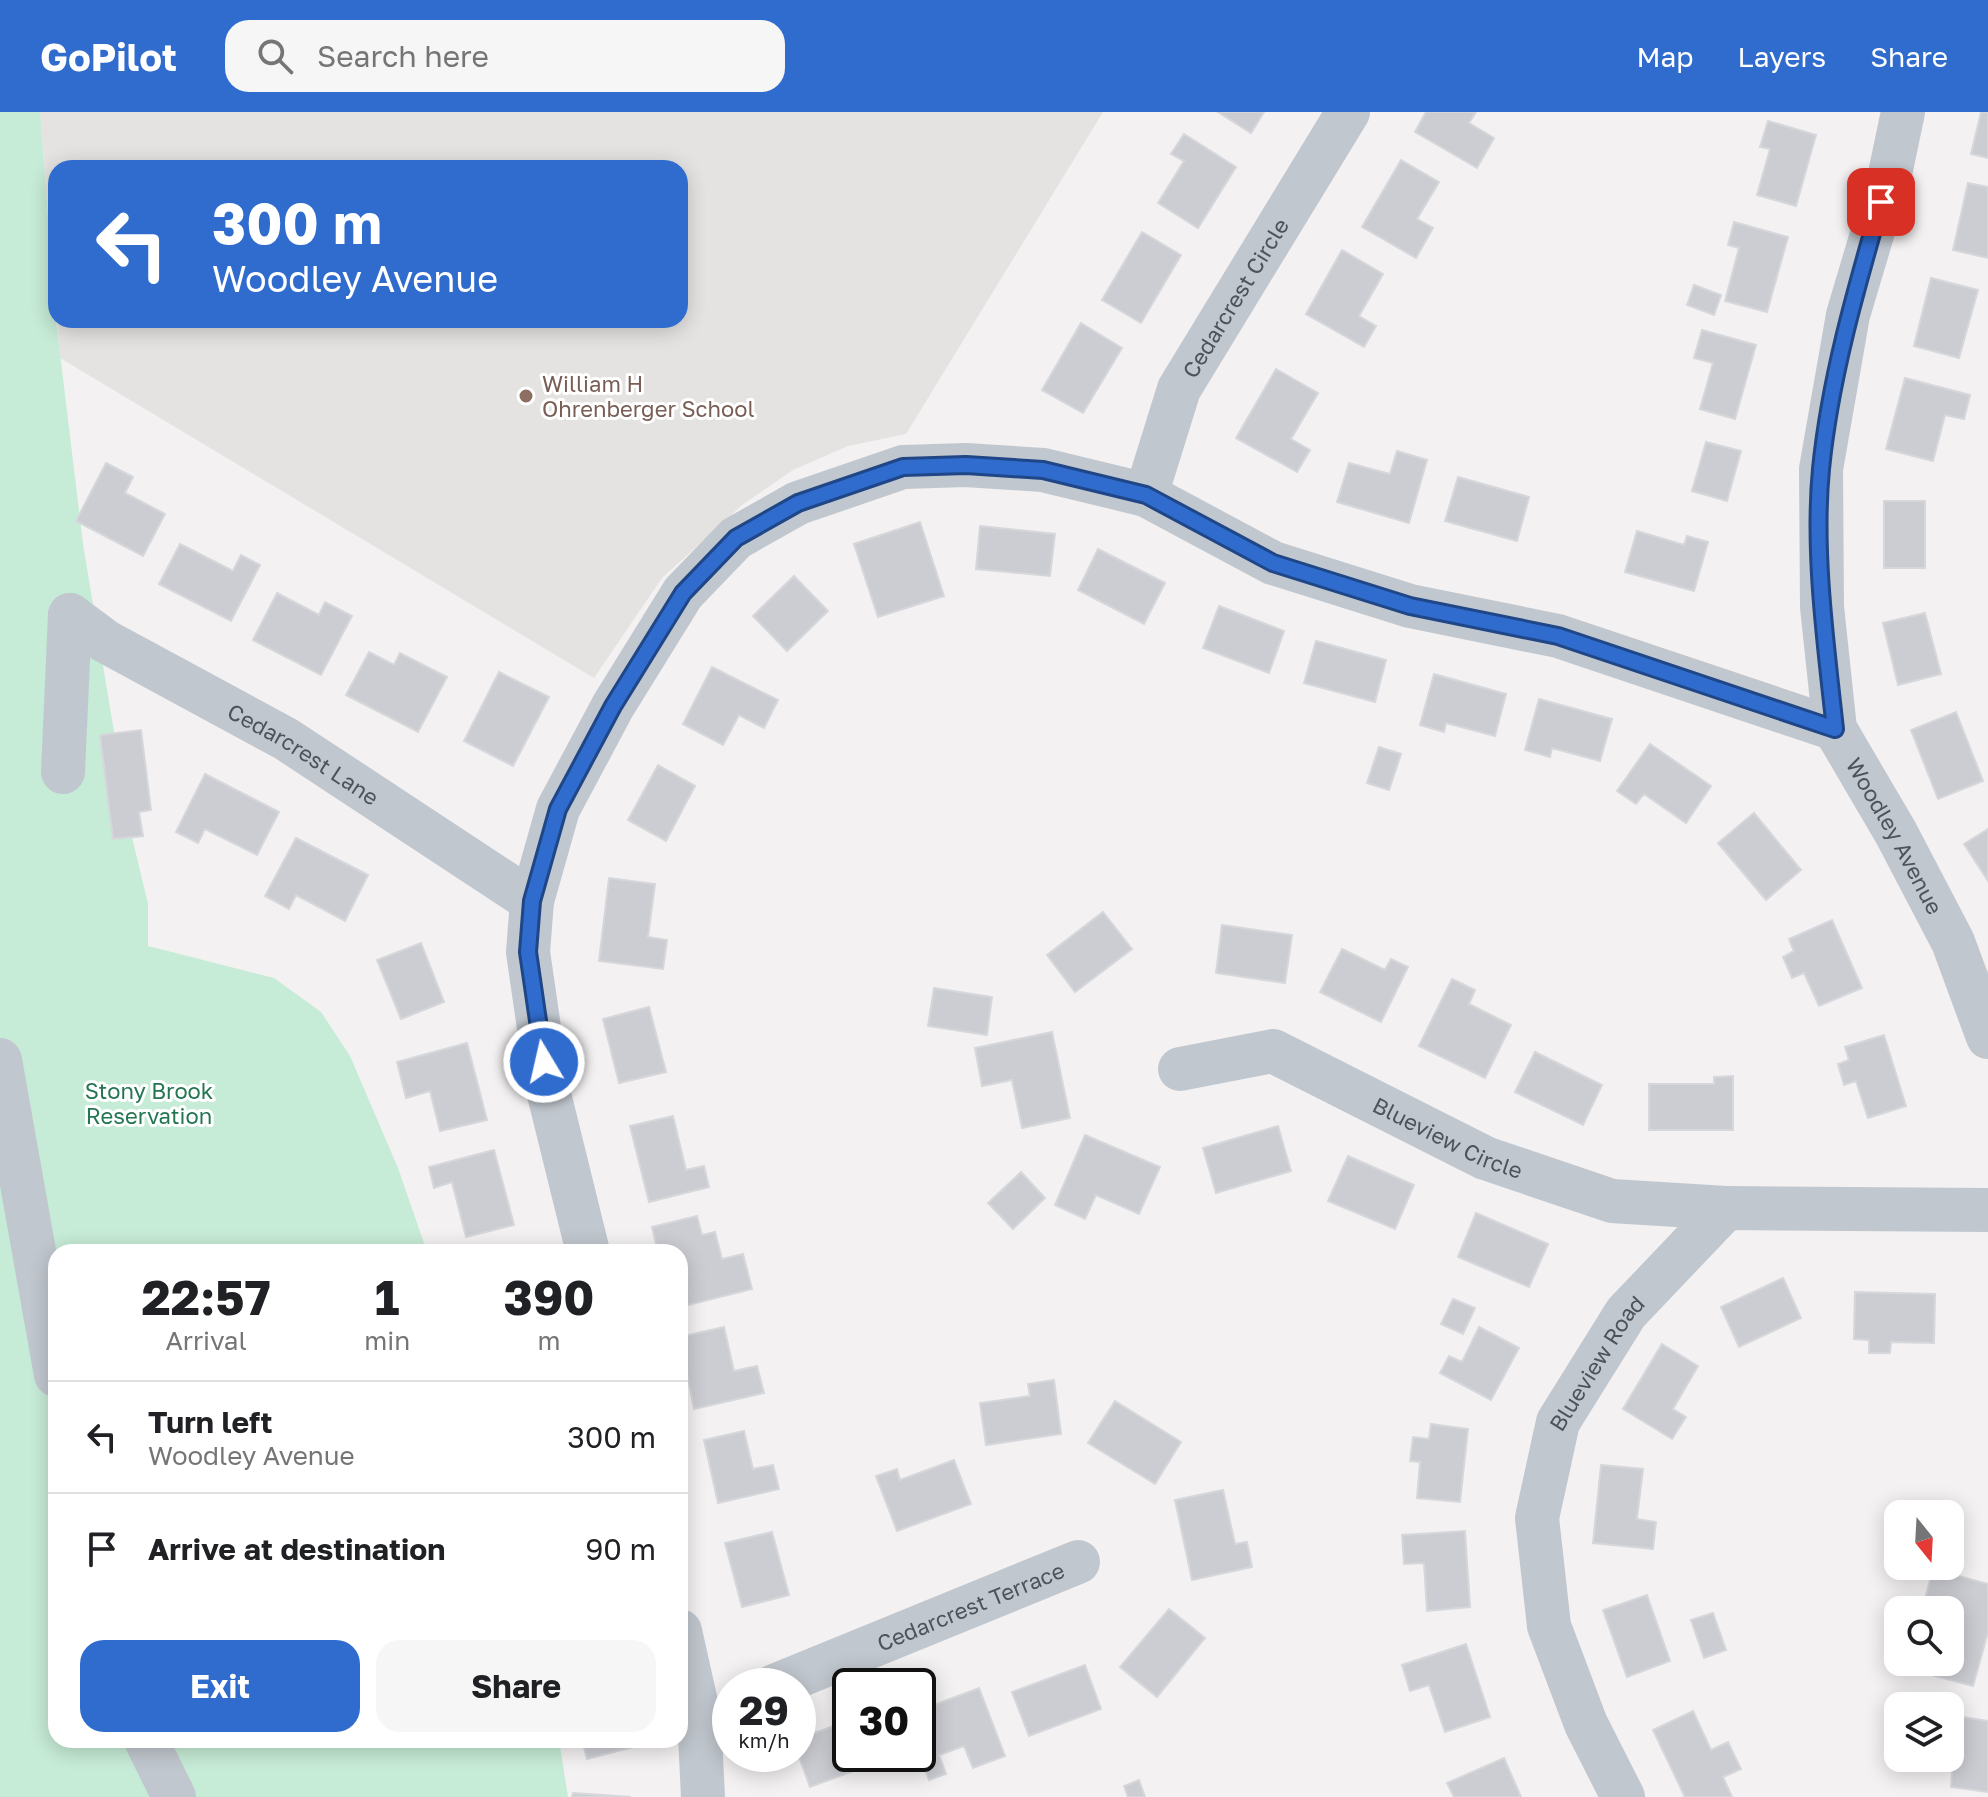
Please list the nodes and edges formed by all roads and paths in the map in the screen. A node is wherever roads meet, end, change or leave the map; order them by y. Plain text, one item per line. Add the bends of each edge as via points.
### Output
1 (1348, 112) edge
2 (1903, 112) edge
3 (1146, 495) junction
4 (1835, 729) junction
5 (63, 772) dead end
6 (532, 901) junction
7 (1988, 1037) edge
8 (0, 1060) edge
9 (1180, 1069) dead end
10 (1726, 1208) junction
11 (1988, 1210) edge
12 (586, 1244) edge
13 (48, 1330) edge
14 (1078, 1562) dead end
15 (688, 1649) edge
16 (816, 1669) edge
17 (712, 1703) edge
18 (712, 1732) edge
19 (150, 1748) edge
20 (174, 1797) edge
21 (703, 1797) edge
22 (1623, 1797) edge

1 - 3 street, Cedarcrest Circle via 1179,389
2 - 4 street, Woodley Avenue via 1848,315 1821,469 1822,607
3 - 4 street via 1273,563 1410,606 1558,636
3 - 6 street via 1043,470 903,467 798,503 736,538 683,593 613,706 558,809
4 - 7 street, Woodley Avenue via 1953,942
5 - 6 street, Cedarcrest Lane via 70,615 105,641 286,739
6 - 12 street via 528,952 548,1090
8 - 13 street
9 - 10 street, Blueview Circle via 1273,1051 1485,1158 1612,1201
10 - 11 street
10 - 22 street, Blueview Road via 1626,1313 1558,1422 1537,1518 1549,1626 1586,1724
14 - 16 street, Cedarcrest Terrace
15 - 17 street
18 - 21 street
19 - 20 street

